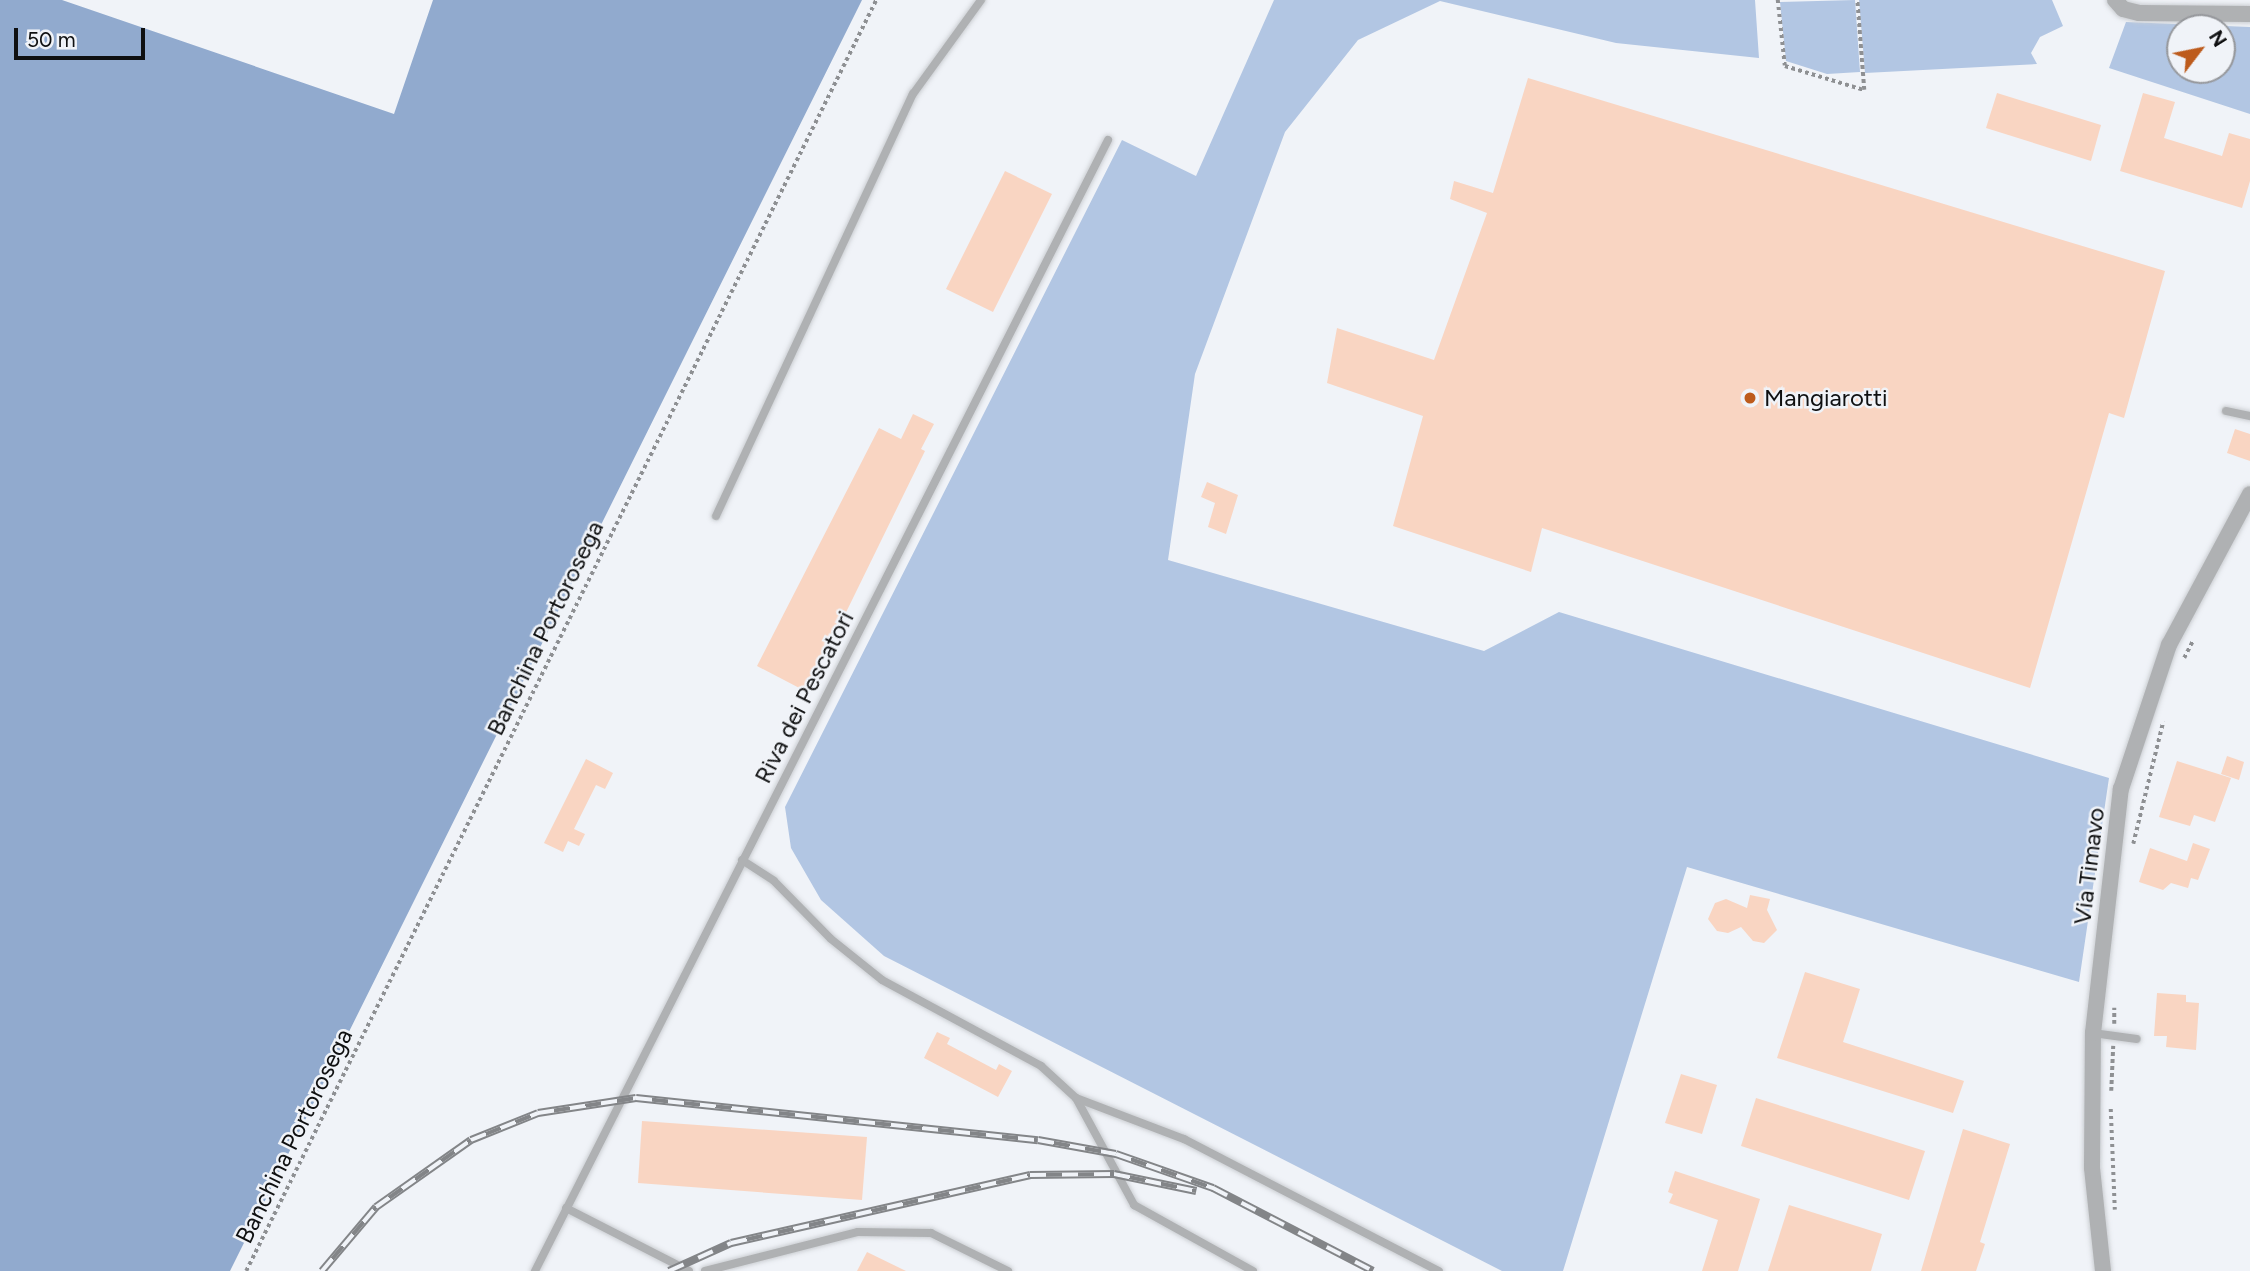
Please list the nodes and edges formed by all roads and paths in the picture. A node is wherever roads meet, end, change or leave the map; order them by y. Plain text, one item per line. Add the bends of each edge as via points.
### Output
1 (876, 0) edge
2 (982, 0) edge
3 (1778, 0) edge
4 (1857, 0) edge
5 (2115, 0) edge
6 (2250, 14) edge
7 (1108, 140) dead end
8 (2226, 411) dead end
9 (2250, 415) edge
10 (2250, 494) edge
11 (716, 516) dead end
12 (2198, 629) dead end
13 (2183, 661) dead end
14 (2164, 716) dead end
15 (2131, 858) dead end
16 (742, 860) junction
17 (2115, 1000) dead end
18 (2093, 1033) junction
19 (2113, 1036) junction
20 (2137, 1039) dead end
21 (1076, 1098) junction
22 (566, 1208) junction
23 (2115, 1214) dead end
24 (246, 1271) edge
25 (535, 1271) edge
26 (689, 1271) edge
27 (705, 1271) edge
28 (1008, 1271) edge
29 (1253, 1271) edge
30 (1439, 1271) edge
31 (2103, 1271) edge

1 - 24 path, Banchina Portorosega
2 - 11 lane via 913,94
3 - 4 path via 1785,66 1864,90
5 - 6 street via 2123,9 2139,13
7 - 16 lane, Riva dei Pescatori
8 - 9 lane
10 - 18 street, Via Timavo via 2169,645 2120,789
12 - 13 path
14 - 15 path
16 - 21 lane via 774,881 831,939 882,980 984,1031 1041,1066
16 - 22 lane, Riva dei Pescatori
17 - 19 path
18 - 19 lane
18 - 31 street, Via Timavo via 2092,1168
19 - 20 lane
19 - 23 path
21 - 29 lane via 1134,1205
21 - 30 lane via 1184,1139
22 - 25 lane, Riva dei Pescatori
22 - 26 lane
27 - 28 lane via 859,1232 931,1233

